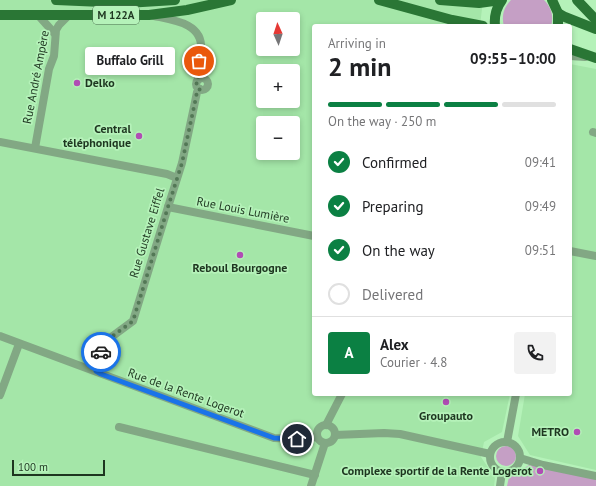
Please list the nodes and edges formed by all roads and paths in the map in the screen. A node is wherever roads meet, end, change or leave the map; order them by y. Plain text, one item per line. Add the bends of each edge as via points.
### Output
1 (56, 0) edge
2 (175, 0) edge
3 (231, 0) edge
4 (379, 0) edge
5 (440, 0) edge
6 (501, 0) edge
7 (552, 0) edge
8 (577, 0) edge
9 (558, 13) junction
10 (0, 15) edge
11 (38, 15) junction
12 (69, 15) junction
13 (149, 15) junction
14 (596, 20) edge
15 (473, 24) edge
16 (495, 24) edge
17 (558, 24) edge
18 (596, 29) edge
19 (55, 34) junction
20 (572, 50) edge
21 (574, 56) edge
22 (596, 58) edge
23 (0, 142) edge
24 (35, 148) junction
25 (177, 178) junction
26 (168, 207) junction
27 (312, 236) edge
28 (572, 251) edge
29 (596, 256) edge
30 (0, 336) edge
31 (19, 344) junction
32 (96, 371) junction
33 (0, 395) edge
34 (341, 396) edge
35 (516, 396) edge
36 (326, 425) junction
37 (119, 427) dead end
38 (335, 435) junction
39 (317, 437) junction
40 (507, 442) junction
41 (325, 443) junction
42 (490, 454) junction
43 (520, 458) junction
44 (502, 472) junction
45 (315, 475) junction
46 (596, 476) edge
47 (312, 486) edge
48 (500, 486) edge

1 - 2 main road, M 122A via 126,3
3 - 13 main road, M 122A
4 - 15 main road
5 - 6 main road via 479,3
6 - 16 main road via 497,7
7 - 9 main road
8 - 14 main road
9 - 17 main road
9 - 18 main road
10 - 11 main road, M 122A
11 - 12 main road, M 122A
11 - 19 street
12 - 13 main road, M 122A
12 - 19 street, Rue André Ampère via 59,25
13 - 25 street, Rue Gustave Eiffel via 180,22 197,32 201,47 198,80 205,79 208,83 206,89 197,92
19 - 24 street, Rue André Ampère via 54,56 49,69
20 - 22 main road
21 - 22 street
23 - 24 street
24 - 25 street
25 - 26 street, Rue Gustave Eiffel
26 - 27 street, Rue Louis Lumière
26 - 32 street, Rue Gustave Eiffel via 133,321 106,341
28 - 29 street
30 - 31 street, Rue de la Rente Logerot
31 - 32 street, Rue de la Rente Logerot
31 - 33 street
32 - 39 street, Rue de la Rente Logerot via 274,438
34 - 36 street
35 - 40 street
36 - 38 street via 334,429
36 - 39 street via 318,428
37 - 45 street
38 - 41 street via 330,442
38 - 42 street via 400,434
39 - 41 street via 320,442
40 - 42 street via 494,446
40 - 43 street via 515,445
41 - 45 street
42 - 44 street via 493,467
43 - 44 street via 515,469
43 - 46 street
44 - 48 street
45 - 47 street

